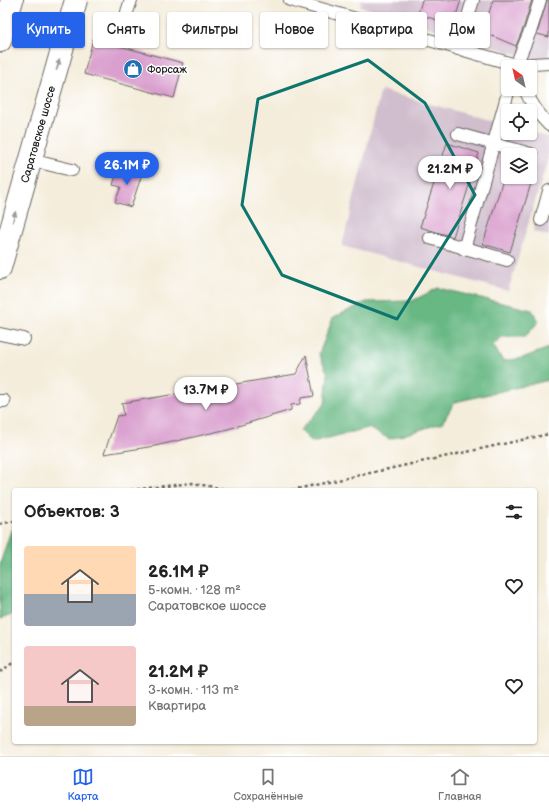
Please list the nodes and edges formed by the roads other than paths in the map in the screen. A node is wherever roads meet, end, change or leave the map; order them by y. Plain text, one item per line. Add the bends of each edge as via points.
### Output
1 (12, 0) edge
2 (76, 0) edge
3 (131, 0) edge
4 (290, 0) edge
5 (473, 0) edge
6 (540, 0) edge
7 (127, 12) dead end
8 (0, 41) edge
9 (458, 49) junction
10 (518, 60) edge
11 (501, 62) edge
12 (549, 63) edge
13 (537, 64) edge
14 (507, 96) edge
15 (528, 96) edge
16 (549, 125) edge
17 (458, 134) dead end
18 (494, 143) junction
19 (511, 148) edge
20 (30, 160) junction
21 (72, 170) dead end
22 (549, 191) edge
23 (541, 220) dead end
24 (430, 238) dead end
25 (464, 249) junction
26 (507, 260) dead end
27 (0, 268) edge
28 (0, 334) edge
29 (24, 339) dead end

1 - 8 main road
20 -> 2 main road, Саратовское шоссе
3 - 7 lane
4 - 9 lane
5 - 9 lane
6 - 10 lane
9 - 11 lane
12 - 13 lane
14 - 18 lane
15 - 16 lane
17 - 18 lane
18 - 19 lane
18 - 25 lane
20 - 21 lane
27 -> 20 main road, Саратовское шоссе
22 - 23 lane
24 - 25 lane
25 - 26 lane
28 - 29 lane

